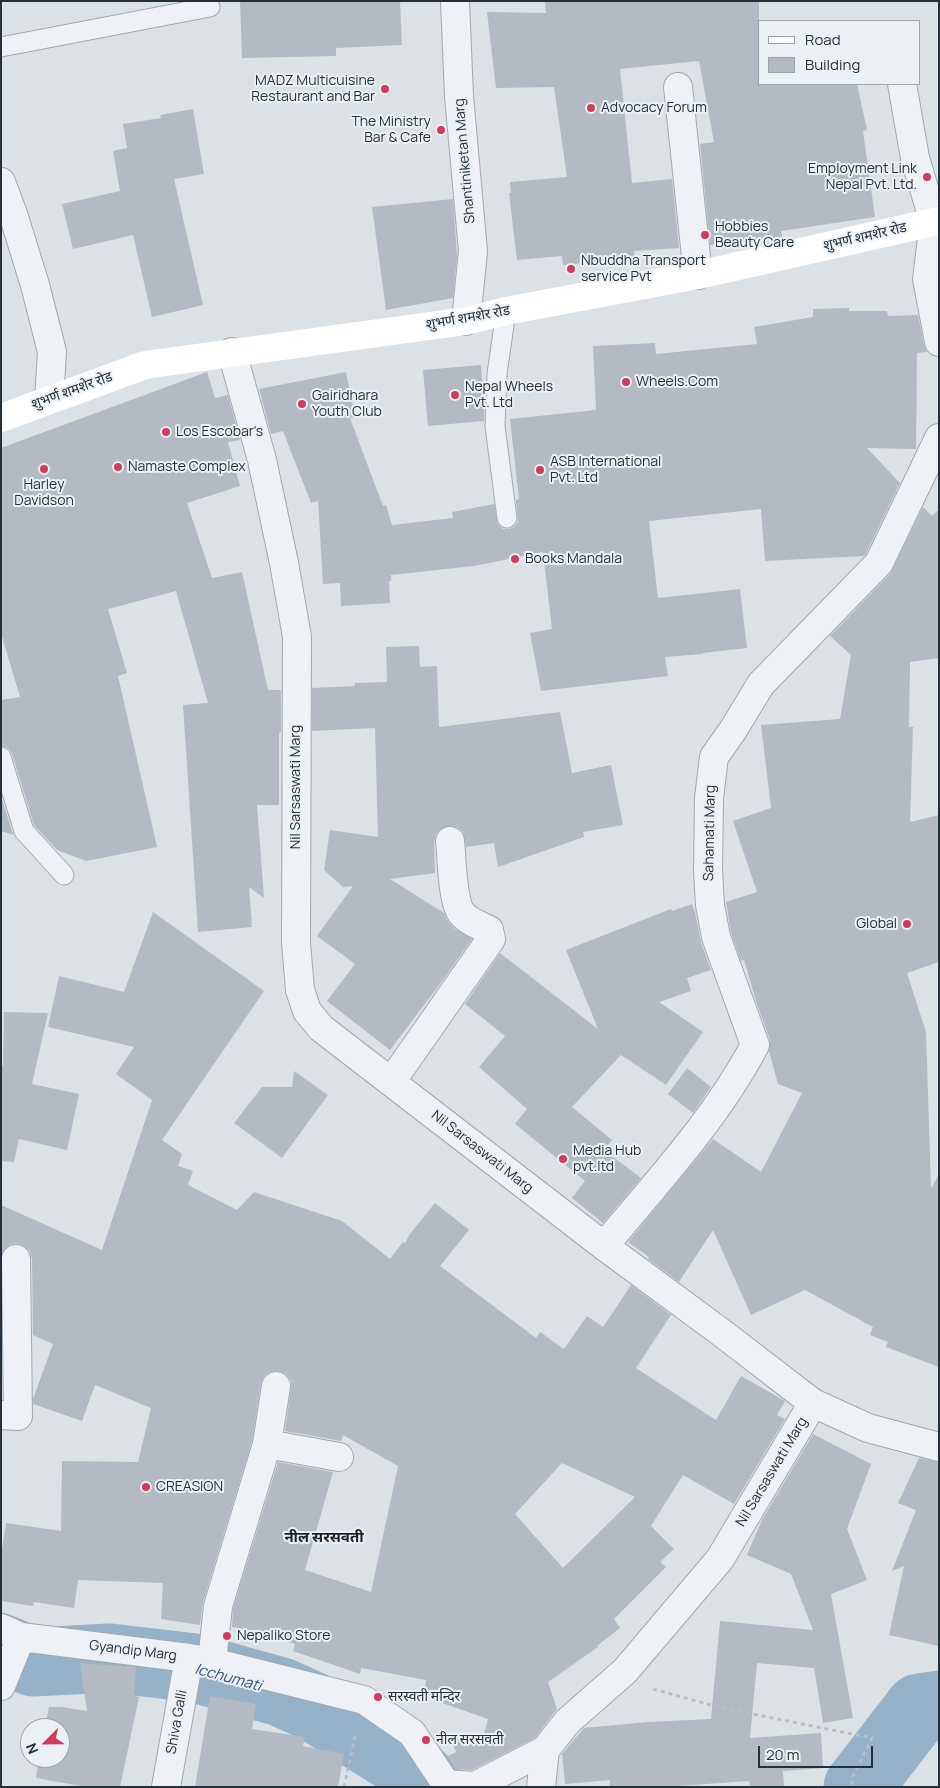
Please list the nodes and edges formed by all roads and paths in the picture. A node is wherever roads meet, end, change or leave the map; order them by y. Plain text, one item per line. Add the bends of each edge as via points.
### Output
1 (455, 1) edge
2 (210, 7) dead end
3 (1, 47) edge
4 (902, 85) edge
5 (678, 88) dead end
6 (1, 182) edge
7 (936, 222) edge
8 (698, 275) junction
9 (506, 311) junction
10 (466, 321) junction
11 (939, 342) edge
12 (232, 352) junction
13 (49, 399) junction
14 (1, 418) edge
15 (939, 438) edge
16 (507, 518) dead end
17 (1, 757) edge
18 (450, 841) dead end
19 (64, 875) dead end
20 (391, 1082) junction
21 (604, 1246) junction
22 (16, 1258) dead end
23 (276, 1386) dead end
24 (813, 1403) junction
25 (1, 1415) edge
26 (267, 1444) junction
27 (939, 1448) edge
28 (339, 1458) dead end
29 (13, 1638) edge
30 (200, 1660) junction
31 (625, 1671) junction
32 (3, 1681) edge
33 (354, 1744) dead end
34 (545, 1750) junction
35 (166, 1787) edge
36 (344, 1787) edge
37 (541, 1787) edge
38 (852, 1787) edge

1 - 10 street, Shantiniketan Marg via 472,251
2 - 3 lane
4 - 7 street via 916,158
5 - 8 street
6 - 13 street via 32,276 52,352
7 - 8 main road, शुभर्ण शमशेर रोड
7 - 11 street via 927,279
8 - 9 main road, शुभर्ण शमशेर रोड
9 - 10 main road, शुभर्ण शमशेर रोड
9 - 16 lane via 497,374 496,426
10 - 12 main road, शुभर्ण शमशेर रोड
12 - 13 main road, शुभर्ण शमशेर रोड via 145,364
12 - 20 street, Nil Sarsaswati Marg via 262,460 297,637 296,943 300,990 307,1011 321,1028
13 - 14 main road, शुभर्ण शमशेर रोड
15 - 21 street, Sahamati Marg via 879,563 761,684 714,757 709,807 710,905 716,937 755,1045 739,1074 700,1128
17 - 19 lane via 24,831
18 - 20 street via 460,912 489,930 491,939
20 - 21 street, Nil Sarsaswati Marg
21 - 24 street, Nil Sarsaswati Marg
22 - 25 street via 18,1416
23 - 26 street, Shiva Galli
24 - 27 street via 868,1428
24 - 31 street, Nil Sarsaswati Marg via 720,1559
26 - 28 street
26 - 30 street, Shiva Galli
29 - 30 street, Gyandip Marg
29 - 32 street
30 - 34 street, Gyandip Marg via 364,1700 412,1733 446,1784 475,1786
30 - 35 street, Shiva Galli
31 - 34 street, Nil Sarsaswati Marg via 568,1721
31 - 38 path via 634,1684 709,1705 872,1738 852,1778
33 - 36 path
34 - 37 street

